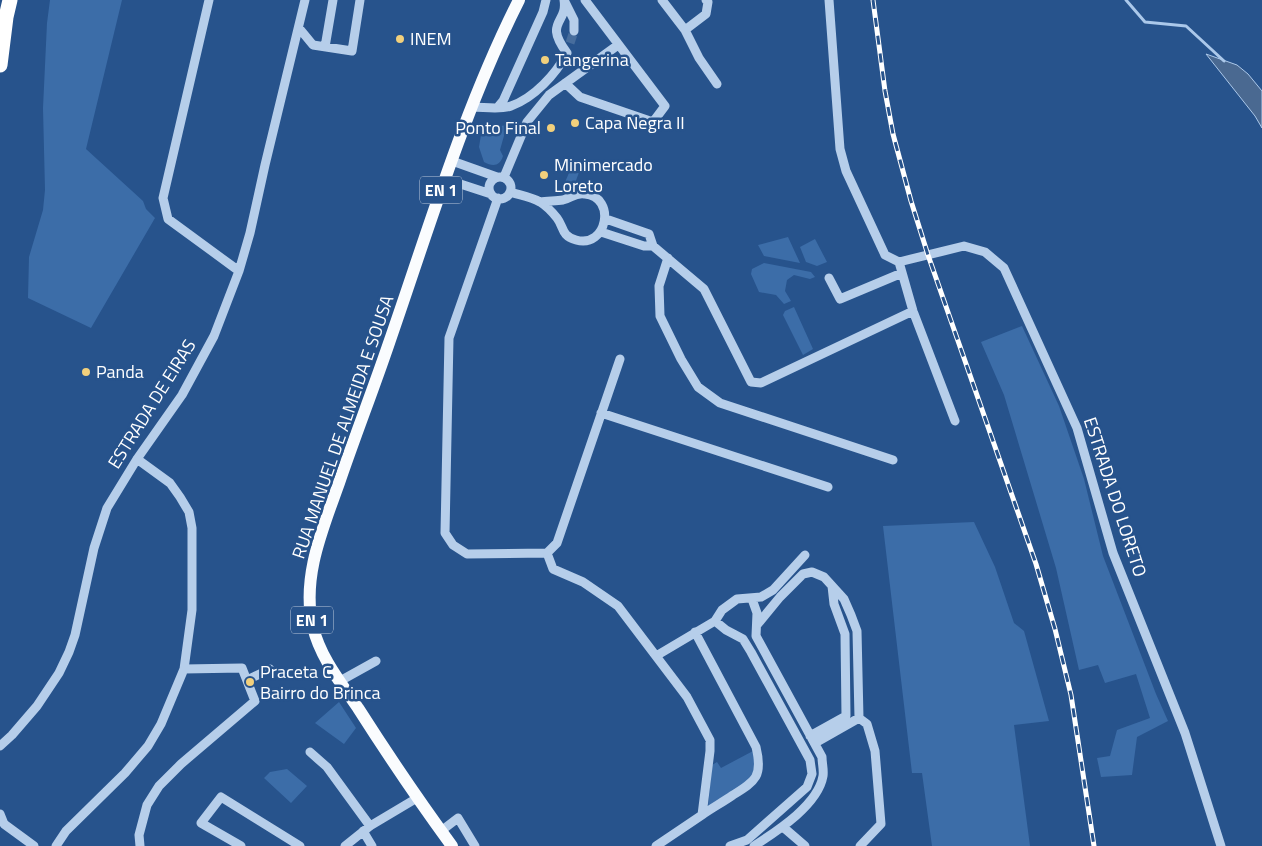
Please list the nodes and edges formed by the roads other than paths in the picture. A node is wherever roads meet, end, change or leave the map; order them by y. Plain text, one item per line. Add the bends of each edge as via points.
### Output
1 (10, 0) edge
2 (209, 0) edge
3 (305, 0) edge
4 (333, 0) edge
5 (360, 0) edge
6 (519, 0) edge
7 (546, 0) edge
8 (585, 0) edge
9 (662, 0) edge
10 (706, 0) edge
11 (829, 0) edge
12 (564, 1) edge
13 (299, 28) junction
14 (685, 30) junction
15 (574, 31) tunnel mouth
16 (570, 43) tunnel mouth
17 (618, 45) junction
18 (325, 46) junction
19 (567, 53) junction
20 (0, 65) edge
21 (565, 83) junction
22 (718, 84) dead end
23 (472, 107) junction
24 (498, 107) junction
25 (452, 161) junction
26 (500, 177) junction
27 (445, 179) junction
28 (510, 192) junction
29 (494, 196) junction
30 (540, 202) junction
31 (606, 219) junction
32 (601, 232) junction
33 (653, 246) junction
34 (668, 258) junction
35 (900, 262) junction
36 (239, 271) junction
37 (902, 273) junction
38 (829, 278) dead end
39 (913, 310) junction
40 (620, 359) dead end
41 (602, 413) junction
42 (955, 421) dead end
43 (137, 459) junction
44 (893, 460) dead end
45 (828, 487) dead end
46 (547, 553) junction
47 (805, 555) dead end
48 (832, 586) junction
49 (752, 599) junction
50 (714, 621) junction
51 (757, 625) junction
52 (695, 632) junction
53 (656, 656) junction
54 (376, 661) dead end
55 (184, 669) junction
56 (270, 669) dead end
57 (247, 680) junction
58 (340, 681) junction
59 (859, 718) junction
60 (813, 740) junction
61 (0, 746) edge
62 (310, 752) dead end
63 (417, 798) junction
64 (0, 814) edge
65 (702, 815) junction
66 (783, 827) junction
67 (367, 829) junction
68 (441, 831) junction
69 (34, 846) edge
70 (56, 846) edge
71 (140, 846) edge
72 (241, 846) edge
73 (300, 846) edge
74 (345, 846) edge
75 (372, 846) edge
76 (452, 846) edge
77 (475, 846) edge
78 (656, 846) edge
79 (730, 846) edge
80 (754, 846) edge
81 (805, 846) edge
82 (860, 846) edge
83 (1221, 846) edge

1 - 20 highway
2 - 36 street via 163,198 168,219
3 - 13 street, ESTRADA DE EIRAS
4 - 18 street
5 - 18 street via 352,51
6 - 23 main road, RUA MANUEL DE ALMEIDA E SOUSA / EN 1
7 - 24 street
8 - 17 street
9 - 14 street
10 - 14 street via 706,14
11 - 35 street via 842,157 885,255
12 - 15 street via 574,20
12 - 19 street via 556,35
13 - 18 street via 313,45
13 - 36 street, ESTRADA DE EIRAS
14 - 22 street via 699,58
16 - 19 street
17 - 21 street
17 - 21 street via 665,106 653,122 580,97
19 - 24 street via 555,74 543,86 510,107
21 - 26 street via 549,94 528,122
23 - 24 street
23 - 25 main road, RUA MANUEL DE ALMEIDA E SOUSA / EN 1
25 - 26 street
25 - 27 main road, RUA MANUEL DE ALMEIDA E SOUSA / EN 1
26 - 28 street via 509,182
26 - 29 street via 490,184
27 - 29 street
27 - 58 main road, RUA MANUEL DE ALMEIDA E SOUSA / EN 1 via 317,547 310,598 313,628
28 - 29 street via 505,197
28 - 30 street
29 - 46 street via 450,338 445,533 453,545 467,554
30 - 31 street via 565,200 577,194 590,195 602,205
30 - 32 street via 558,219 563,232 569,237 583,241
31 - 32 street
31 - 33 street via 649,234
32 - 33 street
33 - 34 street
34 - 39 street via 704,289 751,382 761,383
34 - 44 street via 659,286 660,316 698,387 720,402
35 - 37 street
35 - 83 street, ESTRADA DO LORETO via 964,246 985,252 1004,268 1077,428 1113,553 1184,733
36 - 43 street, ESTRADA DE EIRAS via 205,353 182,395
37 - 38 street via 840,299
37 - 39 street
39 - 42 street
40 - 41 street
41 - 45 street
41 - 46 street via 557,543
43 - 55 street via 170,483 189,512 192,528 192,610
43 - 61 street, ESTRADA DE EIRAS via 107,508 94,548 77,626 59,673 37,706
46 - 53 street via 553,569 583,582 618,606
47 - 49 street via 773,590
48 - 51 street via 824,577 812,572 803,574
48 - 59 street via 844,599 857,631
48 - 60 street via 834,604 845,634 846,716
49 - 50 street via 737,599
49 - 51 street
50 - 52 street
50 - 79 street via 747,645 810,760 812,774 807,787 774,817 747,840
51 - 60 street via 756,636
52 - 53 street
52 - 65 street via 756,747 760,762 752,783
53 - 65 street via 687,697 710,740
54 - 58 street
55 - 57 street via 242,668
55 - 70 street via 148,746 66,831
56 - 57 street
57 - 71 street via 255,701 158,786 147,805 139,835
58 - 63 main road, RUA MANUEL DE ALMEIDA E SOUSA / EN 1
59 - 60 street
59 - 82 street via 867,724 875,751 881,824
60 - 66 street via 822,757 824,775 818,794
62 - 67 street via 327,767
63 - 67 street
63 - 68 main road, RUA MANUEL DE ALMEIDA E SOUSA / EN 1
64 - 69 street via 4,824
65 - 78 street
66 - 80 street
66 - 81 street
67 - 74 street
67 - 75 street
68 - 76 main road, RUA MANUEL DE ALMEIDA E SOUSA / EN 1
68 - 77 street via 458,818
72 - 73 street via 200,823 221,797

